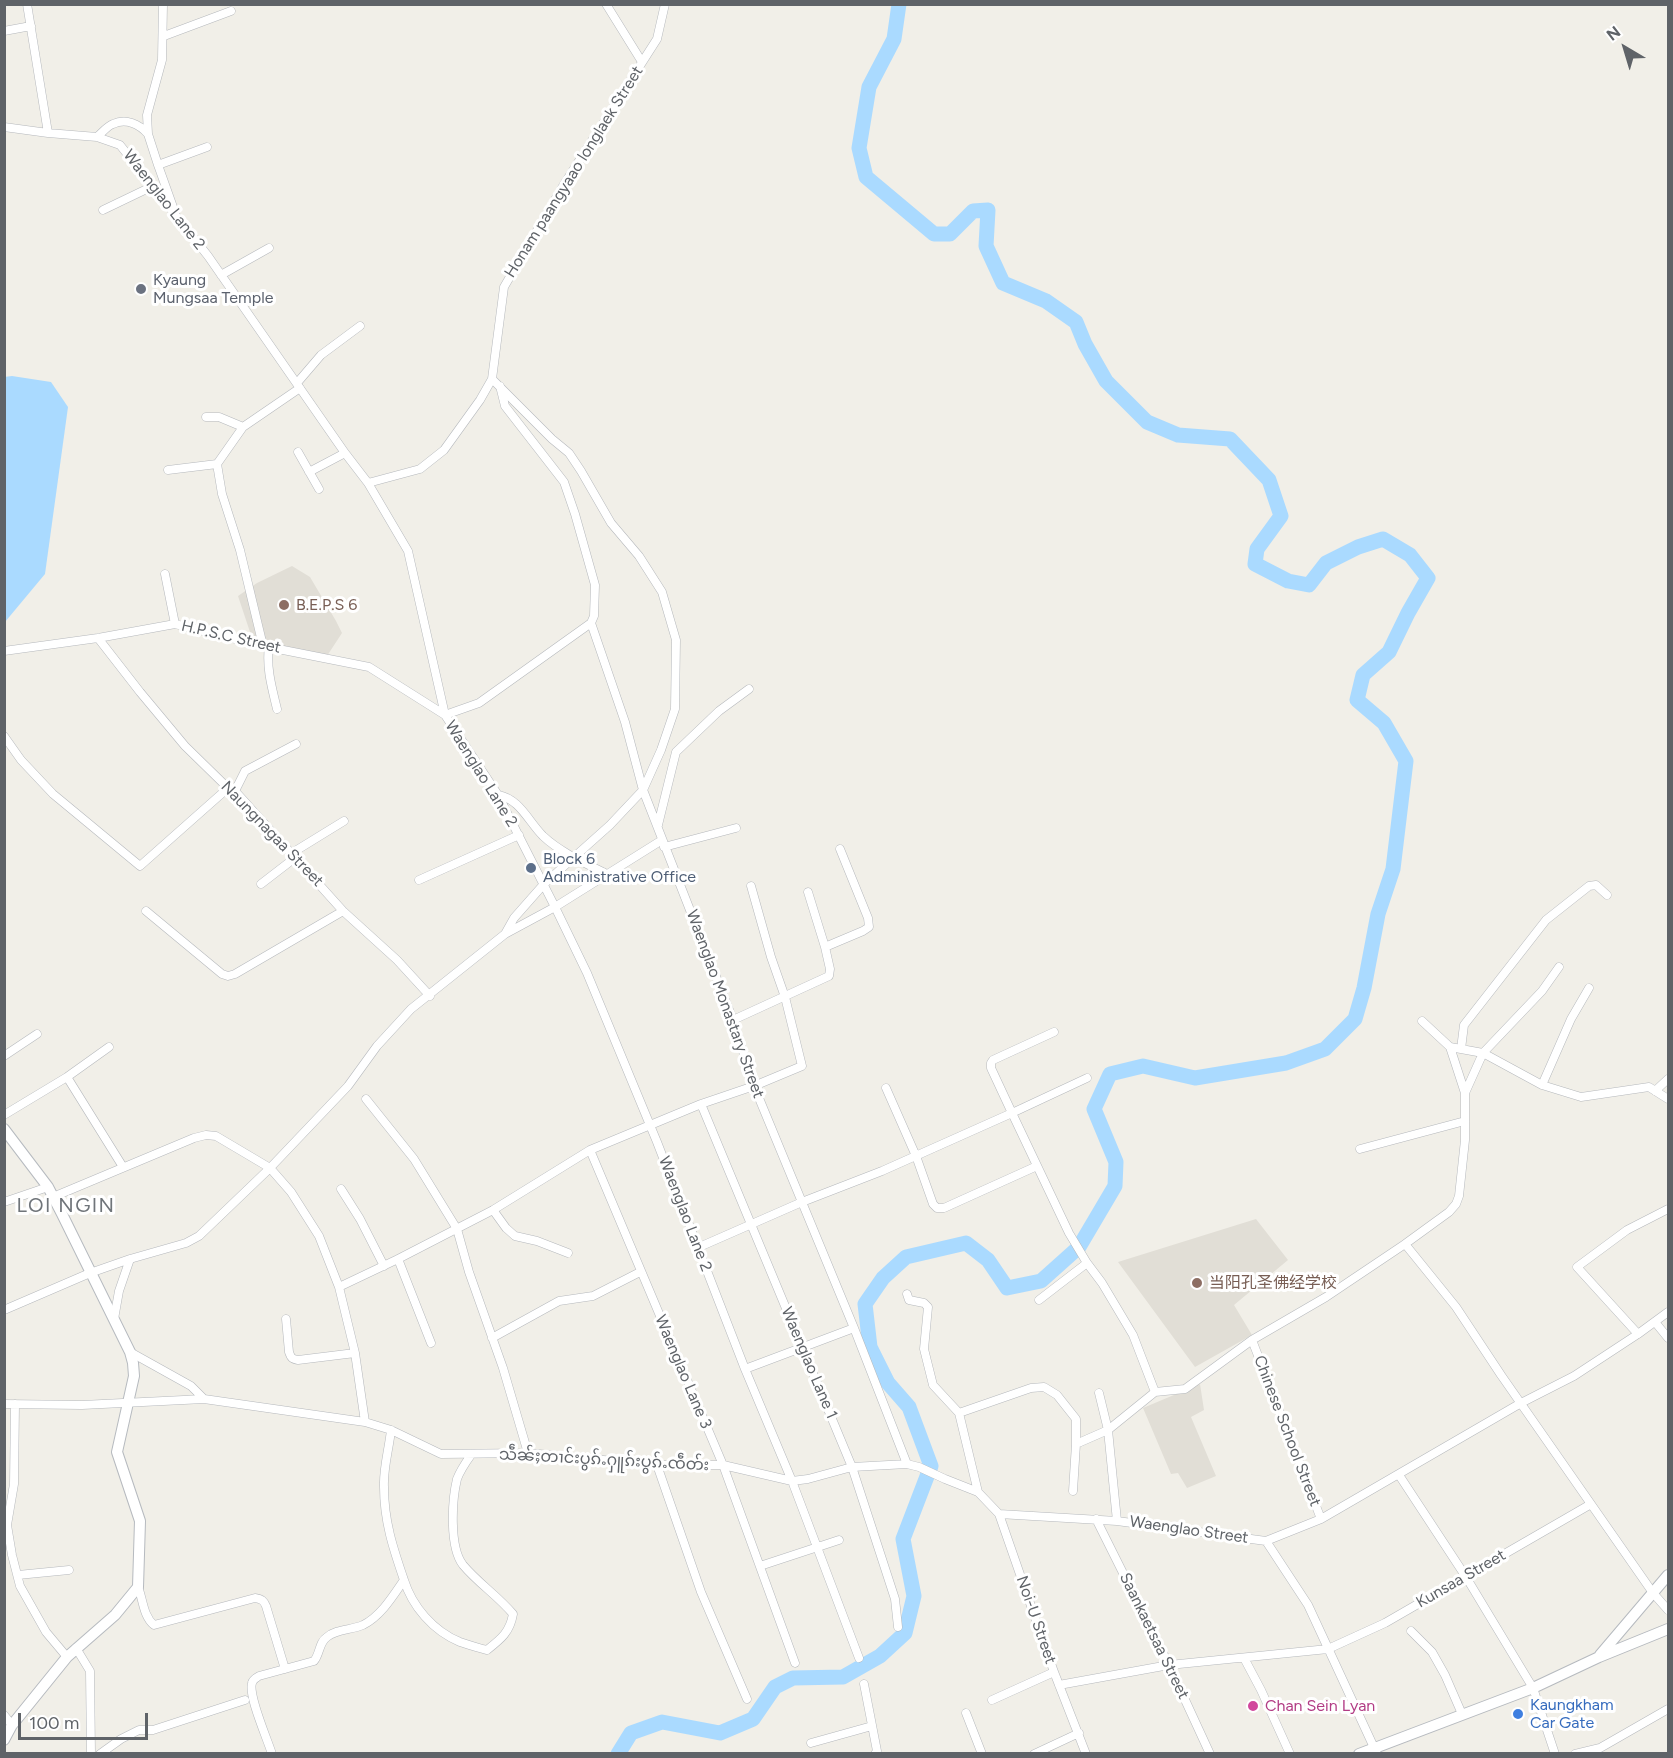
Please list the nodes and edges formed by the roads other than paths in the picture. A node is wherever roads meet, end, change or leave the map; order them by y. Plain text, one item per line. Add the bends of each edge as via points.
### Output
1 (27, 4) edge
2 (164, 4) edge
3 (606, 4) edge
4 (665, 4) edge
5 (231, 11) dead end
6 (31, 26) junction
7 (4, 31) edge
8 (164, 36) junction
9 (642, 62) junction
10 (4, 127) edge
11 (48, 134) junction
12 (148, 134) junction
13 (97, 137) junction
14 (207, 147) dead end
15 (158, 165) junction
16 (153, 186) junction
17 (103, 210) dead end
18 (176, 214) junction
19 (269, 248) dead end
20 (221, 274) junction
21 (360, 326) dead end
22 (492, 379) junction
23 (298, 385) junction
24 (499, 385) junction
25 (206, 417) dead end
26 (243, 427) junction
27 (298, 452) dead end
28 (345, 453) junction
29 (217, 464) junction
30 (168, 470) dead end
31 (309, 472) junction
32 (368, 483) junction
33 (319, 489) dead end
34 (165, 574) dead end
35 (591, 623) junction
36 (175, 624) junction
37 (98, 638) junction
38 (266, 646) junction
39 (4, 651) edge
40 (749, 689) dead end
41 (277, 709) dead end
42 (445, 715) junction
43 (4, 736) edge
44 (296, 744) dead end
45 (232, 789) junction
46 (643, 790) junction
47 (498, 795) junction
48 (344, 821) dead end
49 (657, 827) junction
50 (736, 828) dead end
51 (519, 835) junction
52 (663, 844) junction
53 (840, 849) dead end
54 (294, 855) junction
55 (573, 857) junction
56 (609, 875) junction
57 (419, 880) dead end
58 (261, 884) dead end
59 (544, 884) junction
60 (751, 886) dead end
61 (808, 892) dead end
62 (1607, 895) dead end
63 (555, 907) junction
64 (146, 911) dead end
65 (343, 911) junction
66 (505, 934) junction
67 (825, 947) junction
68 (1559, 967) dead end
69 (1589, 988) dead end
70 (430, 996) junction
71 (785, 997) junction
72 (733, 1020) junction
73 (1422, 1021) dead end
74 (1054, 1032) dead end
75 (37, 1034) dead end
76 (109, 1047) dead end
77 (1450, 1047) junction
78 (1461, 1049) junction
79 (1483, 1053) junction
80 (4, 1056) edge
81 (67, 1077) junction
82 (1087, 1078) dead end
83 (1668, 1079) edge
84 (1542, 1085) junction
85 (754, 1086) junction
86 (886, 1088) dead end
87 (1655, 1091) junction
88 (1465, 1093) junction
89 (366, 1099) dead end
90 (1668, 1099) edge
91 (701, 1104) junction
92 (1012, 1113) junction
93 (4, 1115) edge
94 (1465, 1120) junction
95 (651, 1125) junction
96 (4, 1129) edge
97 (1360, 1149) dead end
98 (590, 1150) junction
99 (916, 1156) junction
100 (1037, 1166) junction
101 (123, 1167) junction
102 (270, 1168) junction
103 (341, 1189) dead end
104 (50, 1192) junction
105 (4, 1202) edge
106 (802, 1202) junction
107 (1668, 1209) edge
108 (493, 1210) junction
109 (751, 1225) junction
110 (457, 1228) junction
111 (1405, 1244) junction
112 (698, 1248) junction
113 (568, 1253) dead end
114 (130, 1259) junction
115 (398, 1259) junction
116 (1087, 1263) junction
117 (384, 1266) junction
118 (640, 1272) junction
119 (90, 1273) junction
120 (339, 1287) junction
121 (908, 1293) dead end
122 (1039, 1300) dead end
123 (4, 1310) edge
124 (1668, 1312) edge
125 (286, 1319) dead end
126 (114, 1320) junction
127 (1655, 1322) junction
128 (854, 1328) junction
129 (1638, 1334) junction
130 (492, 1338) junction
131 (1668, 1338) edge
132 (1252, 1340) junction
133 (431, 1343) dead end
134 (802, 1347) junction
135 (130, 1352) junction
136 (355, 1353) junction
137 (745, 1369) junction
138 (1155, 1392) junction
139 (1099, 1393) dead end
140 (204, 1399) junction
141 (1521, 1403) junction
142 (4, 1404) edge
143 (15, 1404) junction
144 (127, 1404) junction
145 (959, 1413) junction
146 (364, 1422) junction
147 (392, 1430) junction
148 (1108, 1430) junction
149 (1076, 1444) junction
150 (528, 1454) junction
151 (471, 1455) junction
152 (657, 1464) junction
153 (907, 1464) junction
154 (723, 1465) junction
155 (852, 1467) junction
156 (1399, 1475) junction
157 (792, 1480) junction
158 (1073, 1491) dead end
159 (978, 1492) junction
160 (1591, 1504) junction
161 (999, 1514) junction
162 (1096, 1519) junction
163 (1321, 1520) junction
164 (1117, 1521) junction
165 (6, 1525) edge
166 (839, 1540) dead end
167 (1266, 1541) junction
168 (817, 1548) junction
169 (760, 1566) junction
170 (69, 1570) dead end
171 (18, 1575) junction
172 (1668, 1575) edge
173 (1466, 1577) junction
174 (404, 1580) junction
175 (138, 1587) junction
176 (1653, 1593) junction
177 (1668, 1611) edge
178 (898, 1627) dead end
179 (1668, 1629) edge
180 (1411, 1631) dead end
181 (76, 1648) junction
182 (1328, 1649) junction
183 (1599, 1656) junction
184 (67, 1657) junction
185 (859, 1658) dead end
186 (1244, 1658) junction
187 (795, 1663) dead end
188 (1169, 1665) junction
189 (285, 1669) junction
190 (1054, 1672) junction
191 (864, 1684) dead end
192 (1059, 1685) junction
193 (1533, 1688) junction
194 (747, 1699) dead end
195 (245, 1700) dead end
196 (992, 1700) dead end
197 (1668, 1709) edge
198 (966, 1713) dead end
199 (1462, 1714) junction
200 (4, 1715) edge
201 (12, 1725) junction
202 (872, 1726) junction
203 (1079, 1733) junction
204 (4, 1740) edge
205 (812, 1743) dead end
206 (1376, 1751) edge
207 (92, 1754) edge
208 (100, 1754) edge
209 (272, 1754) edge
210 (875, 1754) edge
211 (982, 1754) edge
212 (1034, 1754) edge
213 (1086, 1754) edge
214 (1210, 1754) edge
215 (1290, 1754) edge
216 (1359, 1754) edge
217 (1555, 1754) edge
218 (1575, 1754) edge

1 - 6 street
2 - 8 street
3 - 9 street
4 - 9 street, Honam paangyaao longlaek Street via 657,39
5 - 8 street
6 - 7 street
6 - 11 street
8 - 12 street via 162,60 147,115
9 - 22 street, Honam paangyaao longlaek Street via 504,287
10 - 11 street, Waenglao Lane 2
11 - 13 street, Waenglao Lane 2
12 - 13 street via 130,122 112,124
12 - 15 street
13 - 16 street, Waenglao Lane 2 via 120,145
14 - 15 street
15 - 18 street
16 - 17 street
16 - 18 street, Waenglao Lane 2
18 - 20 street, Waenglao Lane 2
19 - 20 street
20 - 23 street, Waenglao Lane 2
21 - 23 street via 321,355
22 - 24 street
22 - 32 street, Honam paangyaao longlaek Street via 444,450 420,469
23 - 26 street
23 - 28 street, Waenglao Lane 2
24 - 35 street via 505,406 564,482 595,585
24 - 46 street via 569,453 611,523 662,592 676,640 675,709
25 - 26 street via 219,417
26 - 29 street
27 - 31 street
28 - 31 street
28 - 32 street, Waenglao Lane 2
29 - 30 street
29 - 38 street
31 - 33 street
32 - 42 street, Waenglao Lane 2 via 408,551
34 - 36 street
35 - 42 street via 479,703
35 - 46 street via 625,722
36 - 37 street, H.P.S.C Street
36 - 38 street, H.P.S.C Street
37 - 39 street, H.P.S.C Street
37 - 45 street, Naungnagaa Street via 185,746
38 - 41 street
38 - 42 street, H.P.S.C Street via 369,667
40 - 49 street via 676,752
42 - 47 street, Waenglao Lane 2
43 - 45 street via 52,794 140,866
44 - 45 street via 245,771
45 - 54 street, Naungnagaa Street
46 - 49 street
46 - 55 street
47 - 51 street, Waenglao Lane 2
47 - 55 street via 519,806 543,836
48 - 54 street
49 - 52 street
50 - 52 street
51 - 57 street
51 - 59 street, Waenglao Lane 2
52 - 56 street
52 - 72 street, Waenglao Monastary Street
53 - 67 street via 869,927
54 - 58 street
54 - 65 street, Naungnagaa Street
55 - 56 street
55 - 59 street
56 - 63 street
59 - 63 street, Waenglao Lane 2
59 - 66 street
60 - 71 street
61 - 67 street
62 - 78 street via 1596,885 1588,886 1546,920 1464,1024
63 - 66 street
63 - 95 street, Waenglao Lane 2
64 - 65 street via 228,976
65 - 70 street, Naungnagaa Street
66 - 70 street
67 - 71 street via 829,976
68 - 79 street via 1542,991
69 - 84 street via 1570,1019
70 - 102 street via 411,1009 376,1046 348,1086
71 - 72 street
71 - 85 street via 802,1066
72 - 85 street, Waenglao Monastary Street
73 - 77 street
74 - 92 street via 991,1063
75 - 80 street
76 - 81 street
77 - 78 street
77 - 88 street
78 - 79 street
79 - 84 street
79 - 88 street
81 - 93 street
81 - 101 street
82 - 92 street
83 - 87 street
84 - 87 street via 1581,1097 1648,1088
85 - 91 street
85 - 106 street, Waenglao Monastary Street
86 - 99 street
87 - 90 street
88 - 94 street
89 - 110 street via 414,1160
91 - 95 street
91 - 109 street, Waenglao Lane 1
92 - 99 street
92 - 100 street
94 - 97 street
94 - 111 street via 1456,1204
95 - 98 street
95 - 112 street, Waenglao Lane 2
96 - 104 street
98 - 108 street
98 - 118 street, Waenglao Lane 3
99 - 100 street via 937,1208
99 - 106 street
100 - 116 street
101 - 102 street via 206,1135 216,1136
101 - 104 street
102 - 114 street via 199,1236
102 - 120 street via 291,1192 319,1236
103 - 117 street
104 - 105 street
104 - 119 street
106 - 109 street
106 - 128 street, Waenglao Monastary Street
107 - 129 street via 1627,1230 1577,1267
108 - 110 street
108 - 113 street via 515,1236
109 - 112 street
109 - 134 street, Waenglao Lane 1
110 - 115 street
110 - 130 street
111 - 132 street
111 - 141 street via 1456,1307
112 - 137 street, Waenglao Lane 2
114 - 119 street
114 - 126 street
115 - 117 street
115 - 133 street
116 - 122 street
116 - 138 street via 1133,1335
117 - 120 street
118 - 130 street via 593,1296 559,1301
118 - 154 street, Waenglao Lane 3
119 - 123 street
119 - 126 street
120 - 136 street
121 - 145 street via 909,1300 928,1307 924,1348 933,1385
124 - 127 street, Waenglao Street
125 - 136 street via 289,1352 294,1359
126 - 135 street
127 - 129 street, Waenglao Street
127 - 131 street
128 - 134 street
128 - 153 street, Waenglao Monastary Street
129 - 141 street, Waenglao Street via 1574,1376
130 - 150 street
132 - 138 street, Chinese School Street via 1185,1389
132 - 163 street, Chinese School Street
134 - 137 street
134 - 155 street, Waenglao Lane 1
135 - 140 street via 191,1386
135 - 144 street via 134,1376
136 - 146 street
137 - 157 street, Waenglao Lane 2
138 - 148 street
139 - 148 street
140 - 144 street, သဵၼ်ႈတၢင်းပွၵ်ႉႁူၵ်းပွၵ်ႉၸဵတ်း
140 - 146 street, သဵၼ်ႈတၢင်းပွၵ်ႉႁူၵ်းပွၵ်ႉၸဵတ်း
141 - 156 street, Waenglao Street
141 - 160 street
142 - 143 street, သဵၼ်ႈတၢင်းပွၵ်ႉႁူၵ်းပွၵ်ႉၸဵတ်း
143 - 144 street, သဵၼ်ႈတၢင်းပွၵ်ႉႁူၵ်းပွၵ်ႉၸဵတ်း
143 - 165 street via 14,1485
144 - 175 street via 117,1452 140,1521
145 - 149 street via 1044,1387 1057,1395 1076,1419
145 - 159 street
146 - 147 street, သဵၼ်ႈတၢင်းပွၵ်ႉႁူၵ်းပွၵ်ႉၸဵတ်း
147 - 151 street, သဵၼ်ႈတၢင်းပွၵ်ႉႁူၵ်းပွၵ်ႉၸဵတ်း via 441,1454
147 - 174 street via 383,1485 388,1532
148 - 149 street
148 - 164 street
149 - 158 street
150 - 151 street, သဵၼ်ႈတၢင်းပွၵ်ႉႁူၵ်းပွၵ်ႉၸဵတ်း
150 - 152 street, သဵၼ်ႈတၢင်းပွၵ်ႉႁူၵ်းပွၵ်ႉၸဵတ်း
151 - 174 street via 456,1488 453,1535 462,1564 513,1614 511,1626 487,1650 458,1641 420,1612
152 - 154 street, သဵၼ်ႈတၢင်းပွၵ်ႉႁူၵ်းပွၵ်ႉၸဵတ်း
152 - 194 street via 701,1592
153 - 155 street, သဵၼ်ႈတၢင်းပွၵ်ႉႁူၵ်းပွၵ်ႉၸဵတ်း
153 - 159 street, သဵၼ်ႈတၢင်းပွၵ်ႉႁူၵ်းပွၵ်ႉၸဵတ်း
154 - 157 street, သဵၼ်ႈတၢင်းပွၵ်ႉႁူၵ်းပွၵ်ႉၸဵတ်း
154 - 169 street, Waenglao Lane 3
155 - 157 street, သဵၼ်ႈတၢင်းပွၵ်ႉႁူၵ်းပွၵ်ႉၸဵတ်း
155 - 178 street, Waenglao Lane 1 via 895,1599
156 - 163 street, Waenglao Street
156 - 173 street
157 - 168 street, Waenglao Lane 2
159 - 161 street, Noi-U Street
160 - 173 street, Kunsaa Street
160 - 176 street
161 - 162 street, Waenglao Street
161 - 190 street, Noi-U Street
162 - 164 street, Waenglao Street
162 - 188 street, Saankaetsaa Street
163 - 167 street, Waenglao Street
164 - 167 street, Waenglao Street
165 - 171 street
166 - 168 street
167 - 182 street via 1308,1605
168 - 169 street
168 - 185 street, Waenglao Lane 2
169 - 187 street, Waenglao Lane 3
170 - 171 street
171 - 184 street via 46,1632
172 - 176 street
173 - 182 street, Kunsaa Street via 1385,1623
173 - 193 street
174 - 189 street via 385,1606 364,1624 327,1636 314,1661
175 - 181 street via 115,1616
175 - 189 street via 145,1612 154,1625 261,1599
176 - 177 street
176 - 183 street
179 - 183 street
180 - 199 street via 1432,1652
181 - 184 street
181 - 207 street via 90,1671
182 - 186 street, Kunsaa Street
182 - 206 street
183 - 193 street
184 - 201 street
186 - 188 street, Kunsaa Street
186 - 215 street
188 - 192 street, Kunsaa Street
188 - 214 street, Saankaetsaa Street
189 - 209 street via 259,1676 252,1683 252,1695
190 - 192 street, Noi-U Street
190 - 196 street
191 - 202 street
192 - 203 street, Noi-U Street
193 - 199 street
193 - 217 street
195 - 208 street via 153,1730 139,1730
197 - 218 street via 1600,1748
198 - 211 street
199 - 206 street
200 - 201 street
201 - 204 street
202 - 205 street
202 - 210 street
203 - 212 street
203 - 213 street, Noi-U Street
206 - 216 street

